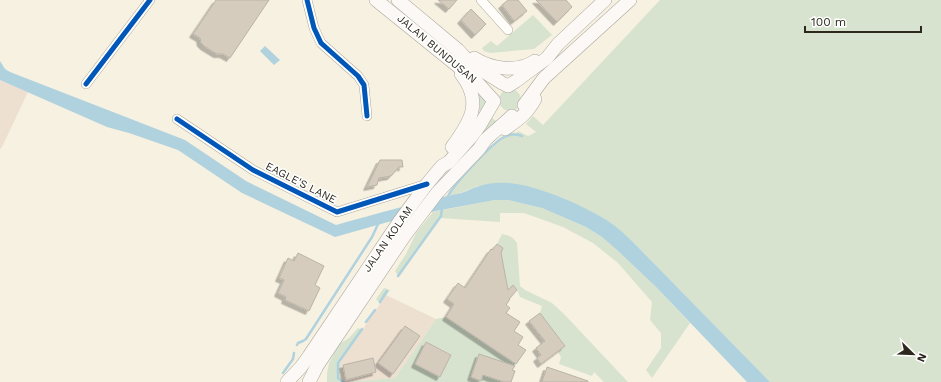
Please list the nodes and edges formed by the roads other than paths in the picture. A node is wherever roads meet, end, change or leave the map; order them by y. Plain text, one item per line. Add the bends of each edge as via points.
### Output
1 (150, 0) edge
2 (307, 0) edge
3 (376, 0) edge
4 (398, 0) edge
5 (481, 0) edge
6 (605, 0) edge
7 (630, 0) edge
8 (508, 30) dead end
9 (558, 44) junction
10 (453, 53) junction
11 (553, 70) junction
12 (86, 84) dead end
13 (508, 86) junction
14 (494, 101) junction
15 (524, 105) junction
16 (367, 116) dead end
17 (512, 116) junction
18 (177, 119) dead end
19 (479, 149) junction
20 (442, 166) junction
21 (427, 184) junction
22 (322, 357) junction
23 (287, 382) edge
24 (309, 382) edge
25 (321, 382) edge

1 - 12 street
2 - 16 street via 314,28 321,43 358,76 364,85
3 - 10 main road, JALAN BUNDUSAN
4 - 10 main road, JALAN BUNDUSAN
5 - 8 street
6 - 9 main road
7 - 11 main road, JALAN KOLAM
9 - 10 main road via 534,63 510,68 492,66 465,52
9 - 13 main road via 546,58
10 - 13 main road, JALAN BUNDUSAN
10 - 14 main road, JALAN BUNDUSAN
10 - 20 main road via 471,90 472,114
11 - 15 main road, JALAN KOLAM
11 - 19 main road, JALAN KOLAM via 530,108 520,119
13 - 14 main road via 500,89
13 - 15 main road via 520,89 524,96
14 - 17 main road via 500,112
14 - 20 main road, JALAN KOLAM via 472,136 449,162
15 - 17 main road via 520,112
17 - 19 main road, JALAN KOLAM via 486,139
18 - 21 street, EAGLE'S LANE via 253,170 337,212
19 - 22 main road, JALAN KOLAM via 437,193 418,218
20 - 21 main road, JALAN KOLAM
21 - 23 main road, JALAN KOLAM via 309,356
22 - 24 main road, JALAN KOLAM
22 - 25 main road via 319,374

